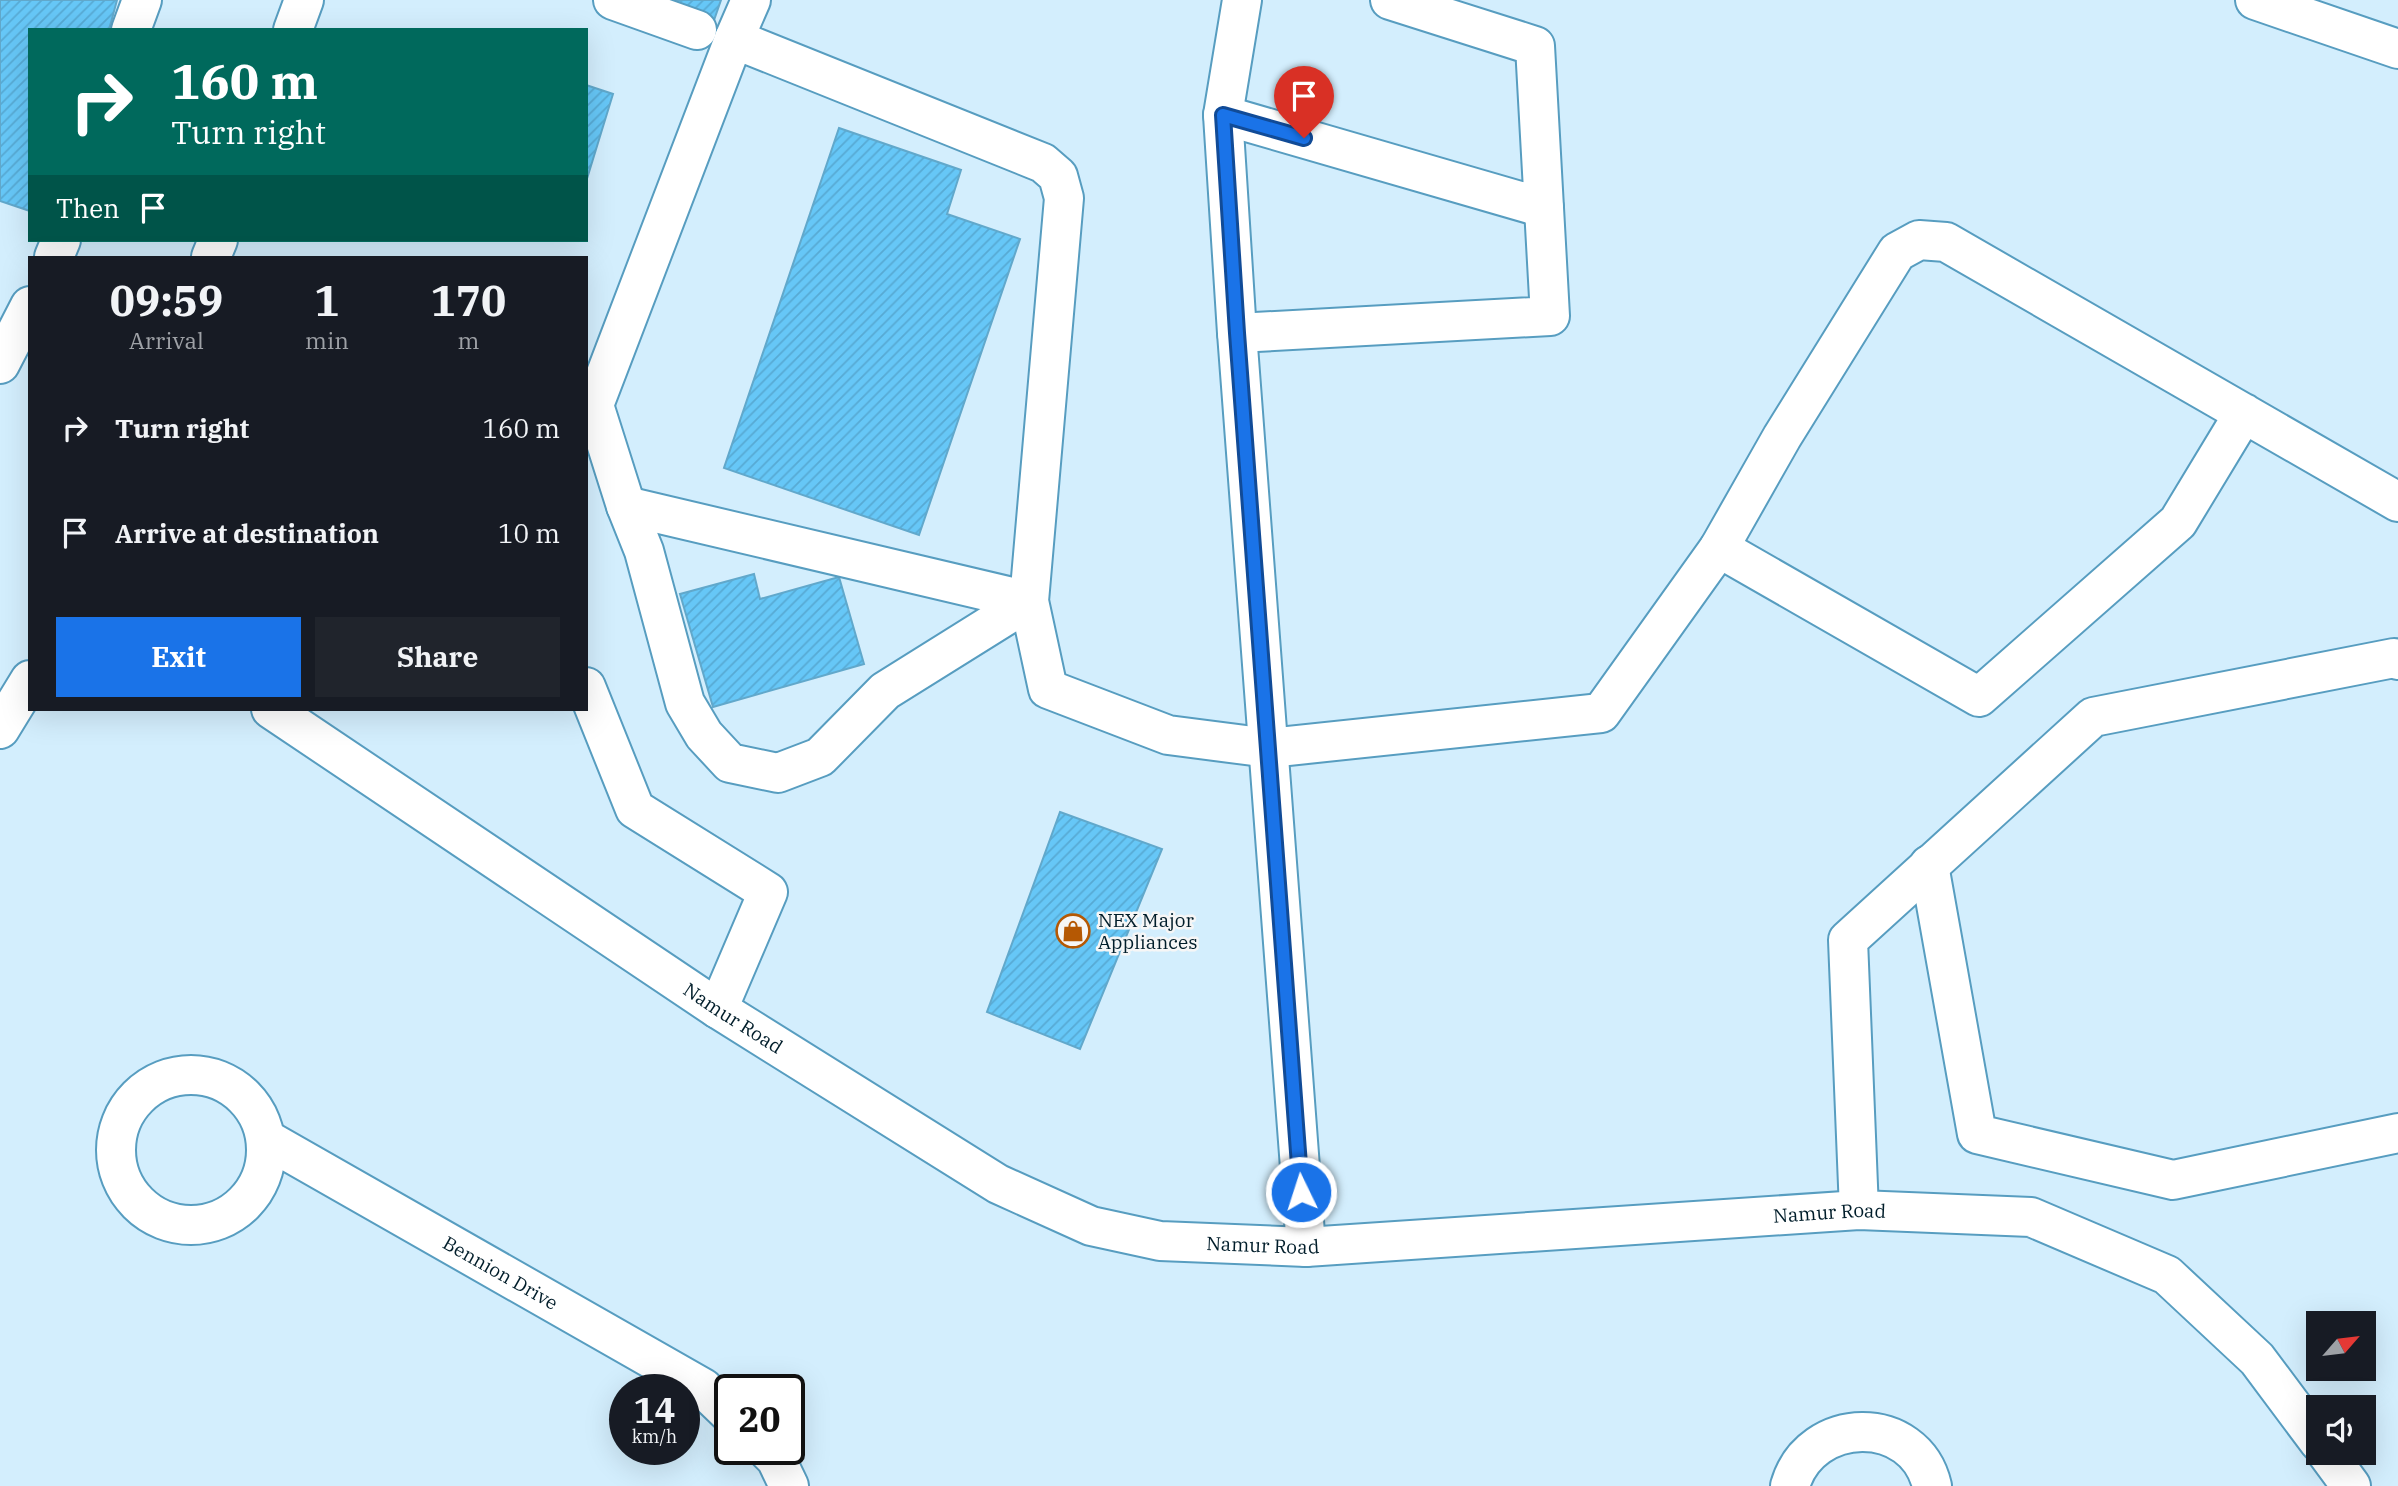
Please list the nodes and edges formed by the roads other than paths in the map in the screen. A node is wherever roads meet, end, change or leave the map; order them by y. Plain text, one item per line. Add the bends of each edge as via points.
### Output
1 (142, 0) edge
2 (304, 0) edge
3 (613, 0) edge
4 (751, 0) edge
5 (1242, 0) edge
6 (1390, 0) edge
7 (2255, 0) edge
8 (132, 28) edge
9 (294, 28) edge
10 (697, 30) dead end
11 (734, 39) junction
12 (2398, 49) edge
13 (1223, 115) junction
14 (1544, 208) junction
15 (28, 310) edge
16 (1237, 333) junction
17 (0, 364) edge
18 (590, 404) edge
19 (2244, 413) junction
20 (2398, 502) edge
21 (626, 506) junction
22 (1719, 548) junction
23 (1029, 601) junction
24 (2398, 660) edge
25 (28, 683) edge
26 (588, 692) edge
27 (274, 711) edge
28 (0, 729) edge
29 (1269, 748) junction
30 (1929, 865) junction
31 (718, 1009) junction
32 (2398, 1133) edge
33 (266, 1139) dead end
34 (1859, 1210) junction
35 (1306, 1247) junction
36 (714, 1399) edge
37 (2306, 1425) edge
38 (779, 1465) edge
39 (2336, 1465) edge
40 (789, 1486) edge
41 (1790, 1486) edge
42 (1932, 1486) edge
43 (2351, 1486) edge

1 - 8 street
2 - 9 street
3 - 10 street
4 - 11 street
5 - 13 street
6 - 14 street via 1535,46
7 - 12 street
11 - 18 street
11 - 23 street via 1043,163 1058,176 1064,198
13 - 14 street
13 - 16 street
14 - 16 street via 1550,316
15 - 17 street
16 - 29 street
18 - 21 street
19 - 20 street
19 - 22 street via 2178,522 1979,697
19 - 22 street via 1946,242 1919,240 1897,251
21 - 23 street
21 - 23 street via 644,551 685,703 704,735 730,763 778,773 820,757 885,691
22 - 29 street via 1601,713
23 - 29 street via 1048,689 1168,735
24 - 30 street via 2093,717
25 - 28 street
26 - 31 street via 635,809 768,892
27 - 31 street, Namur Road
29 - 35 street
30 - 32 street via 1977,1134 2173,1180
30 - 34 street via 1848,940
31 - 35 street, Namur Road via 998,1184 1091,1226 1160,1241
33 - 36 street, Bennion Drive via 703,1388
34 - 35 street, Namur Road
34 - 37 street, Namur Road via 2031,1217 2167,1275 2257,1359
38 - 40 street
39 - 43 street
41 - 42 street via 1808,1453 1827,1439 1850,1432 1874,1432 1897,1440 1917,1455

